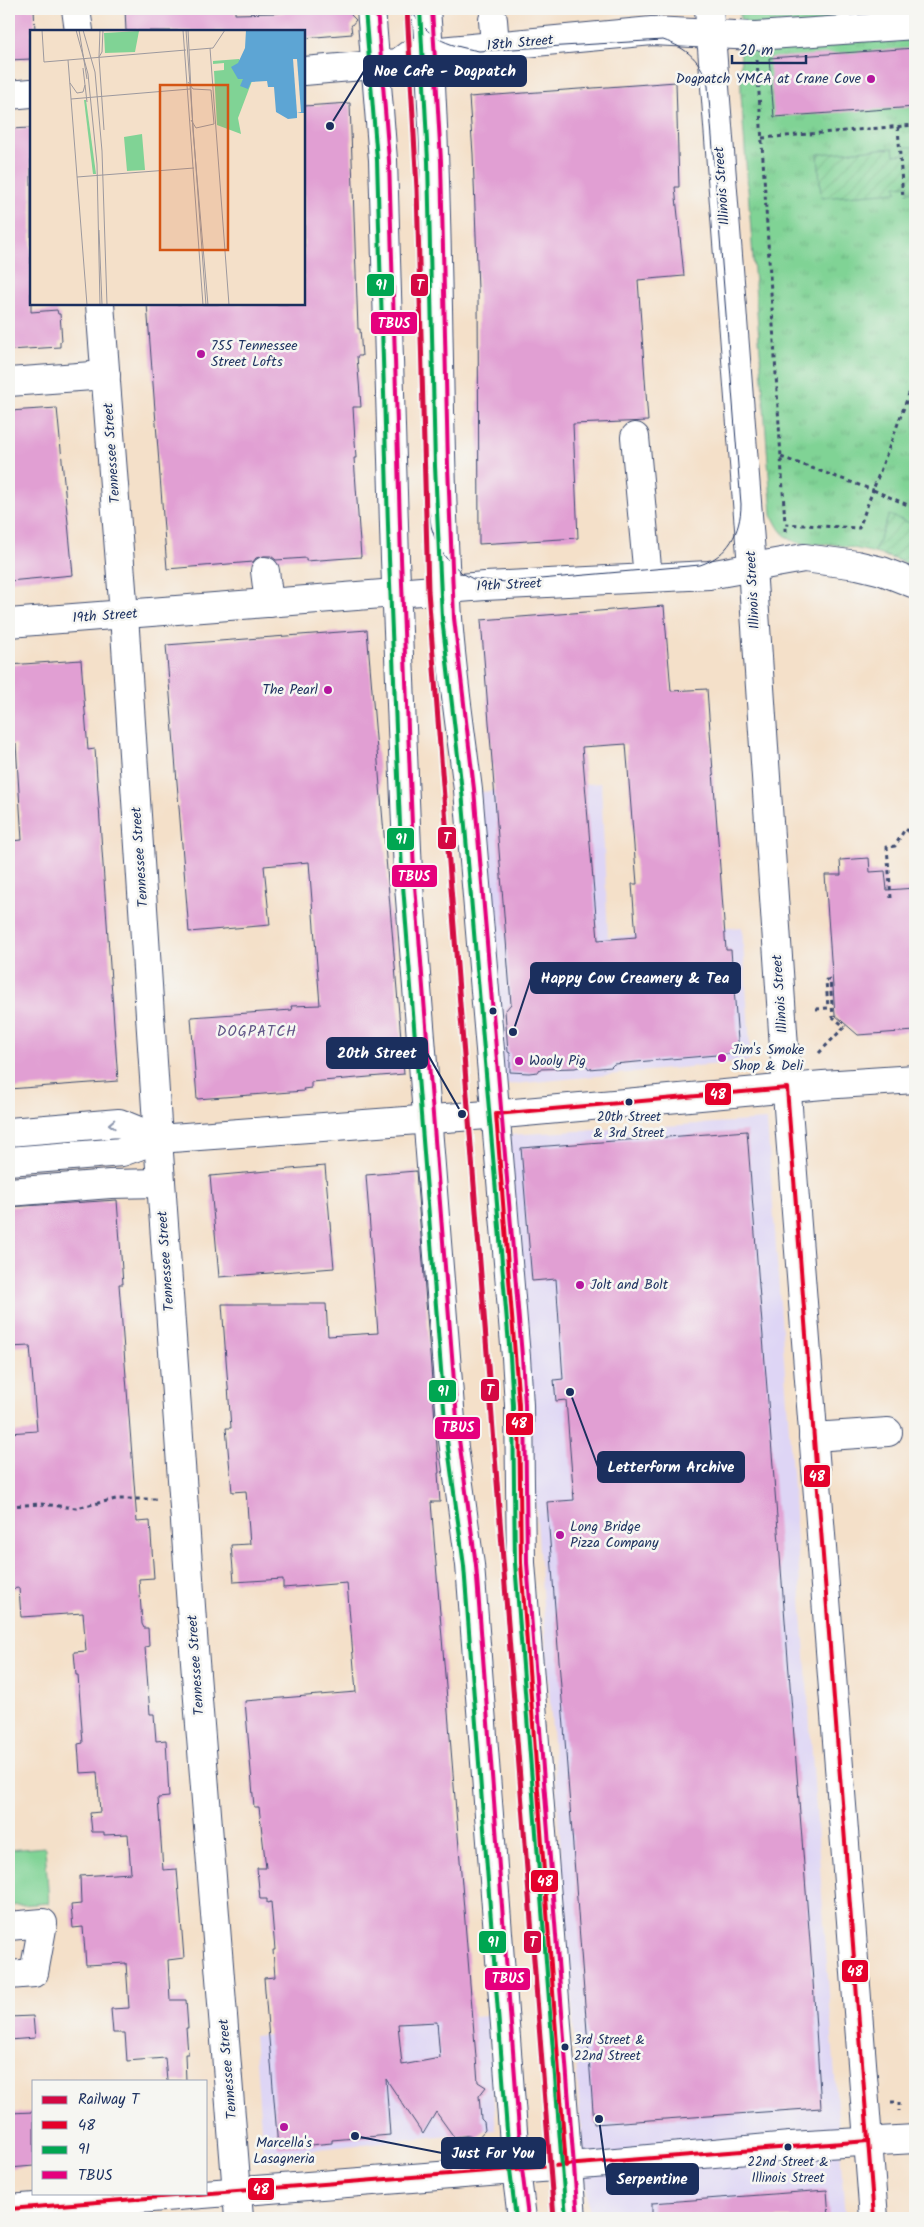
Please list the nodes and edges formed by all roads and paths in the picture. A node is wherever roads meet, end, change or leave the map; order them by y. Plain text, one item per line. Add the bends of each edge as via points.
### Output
1 (76, 9) edge
2 (371, 9) edge
3 (426, 9) edge
4 (710, 22) edge
5 (915, 25) edge
6 (79, 30) edge
7 (755, 36) junction
8 (429, 52) junction
9 (376, 66) junction
10 (305, 71) edge
11 (30, 93) edge
12 (9, 95) edge
13 (915, 125) edge
14 (898, 127) junction
15 (762, 138) junction
16 (903, 199) dead end
17 (100, 305) edge
18 (106, 375) junction
19 (915, 378) edge
20 (9, 382) edge
21 (634, 438) dead end
22 (781, 457) junction
23 (873, 490) junction
24 (915, 508) edge
25 (785, 524) junction
26 (785, 534) dead end
27 (752, 567) junction
28 (265, 571) dead end
29 (648, 578) junction
30 (915, 584) edge
31 (447, 589) junction
32 (396, 593) junction
33 (269, 603) junction
34 (124, 615) junction
35 (9, 623) edge
36 (915, 835) edge
37 (891, 898) dead end
38 (816, 1009) dead end
39 (819, 1053) dead end
40 (915, 1079) edge
41 (787, 1088) junction
42 (496, 1114) junction
43 (428, 1118) junction
44 (9, 1132) edge
45 (158, 1139) junction
46 (9, 1161) edge
47 (161, 1183) junction
48 (9, 1192) edge
49 (888, 1432) dead end
50 (813, 1437) junction
51 (184, 1498) junction
52 (9, 1506) edge
53 (9, 1926) edge
54 (9, 1975) edge
55 (886, 2103) dead end
56 (899, 2111) dead end
57 (915, 2139) edge
58 (868, 2141) junction
59 (566, 2166) junction
60 (516, 2170) junction
61 (238, 2205) edge
62 (9, 2210) edge
63 (522, 2218) edge
64 (572, 2218) edge
65 (874, 2218) edge

1 - 6 street
2 - 9 street
3 - 8 street
4 - 7 street, 18th Street
4 - 8 street, 18th Street via 652,31 494,32
4 - 27 street, Illinois Street
5 - 7 street, 18th Street
7 - 15 path
8 - 9 street, 18th Street via 410,54 398,63
8 - 31 street
9 - 10 street, 18th Street
9 - 32 street via 384,168
11 - 12 street
13 - 14 path
14 - 15 path
14 - 16 path
15 - 22 path
17 - 18 street, Tennessee Street
18 - 20 street
18 - 34 street, Tennessee Street
19 - 23 path
21 - 29 street
22 - 23 path
22 - 25 path
23 - 24 path
23 - 25 path via 859,528
25 - 26 path
27 - 29 street, 19th Street via 709,575
27 - 30 street, 19th Street via 804,558 830,560 882,571
27 - 41 street, Illinois Street
28 - 33 street
29 - 31 street, 19th Street
31 - 32 street, 19th Street
31 - 42 street
32 - 33 street, 19th Street
32 - 43 street via 408,872
33 - 34 street, 19th Street
34 - 35 street, 19th Street
34 - 45 street, Tennessee Street
36 - 37 path via 905,829 895,846 887,846
38 - 39 path via 828,1008 826,980 830,980 833,1017 846,1026
40 - 41 street
41 - 42 street
41 - 50 street, Illinois Street
42 - 43 street
42 - 59 street via 519,1405 521,1563
43 - 45 street
43 - 60 street via 452,1433 470,1565
45 -> 44 street via 119,1123
45 - 46 street via 122,1152
45 - 47 street, Tennessee Street
47 - 48 street
47 - 51 street, Tennessee Street
49 - 50 street
50 - 58 street, Illinois Street
51 - 52 path via 116,1499 76,1508 41,1504
51 - 61 street, Tennessee Street
53 - 54 street via 42,1924 34,1973
55 - 56 path via 899,2102
57 - 58 street
58 - 59 street
58 - 65 street, Illinois Street
59 - 60 street
59 - 64 street
60 - 61 street
60 - 63 street
61 - 62 street

